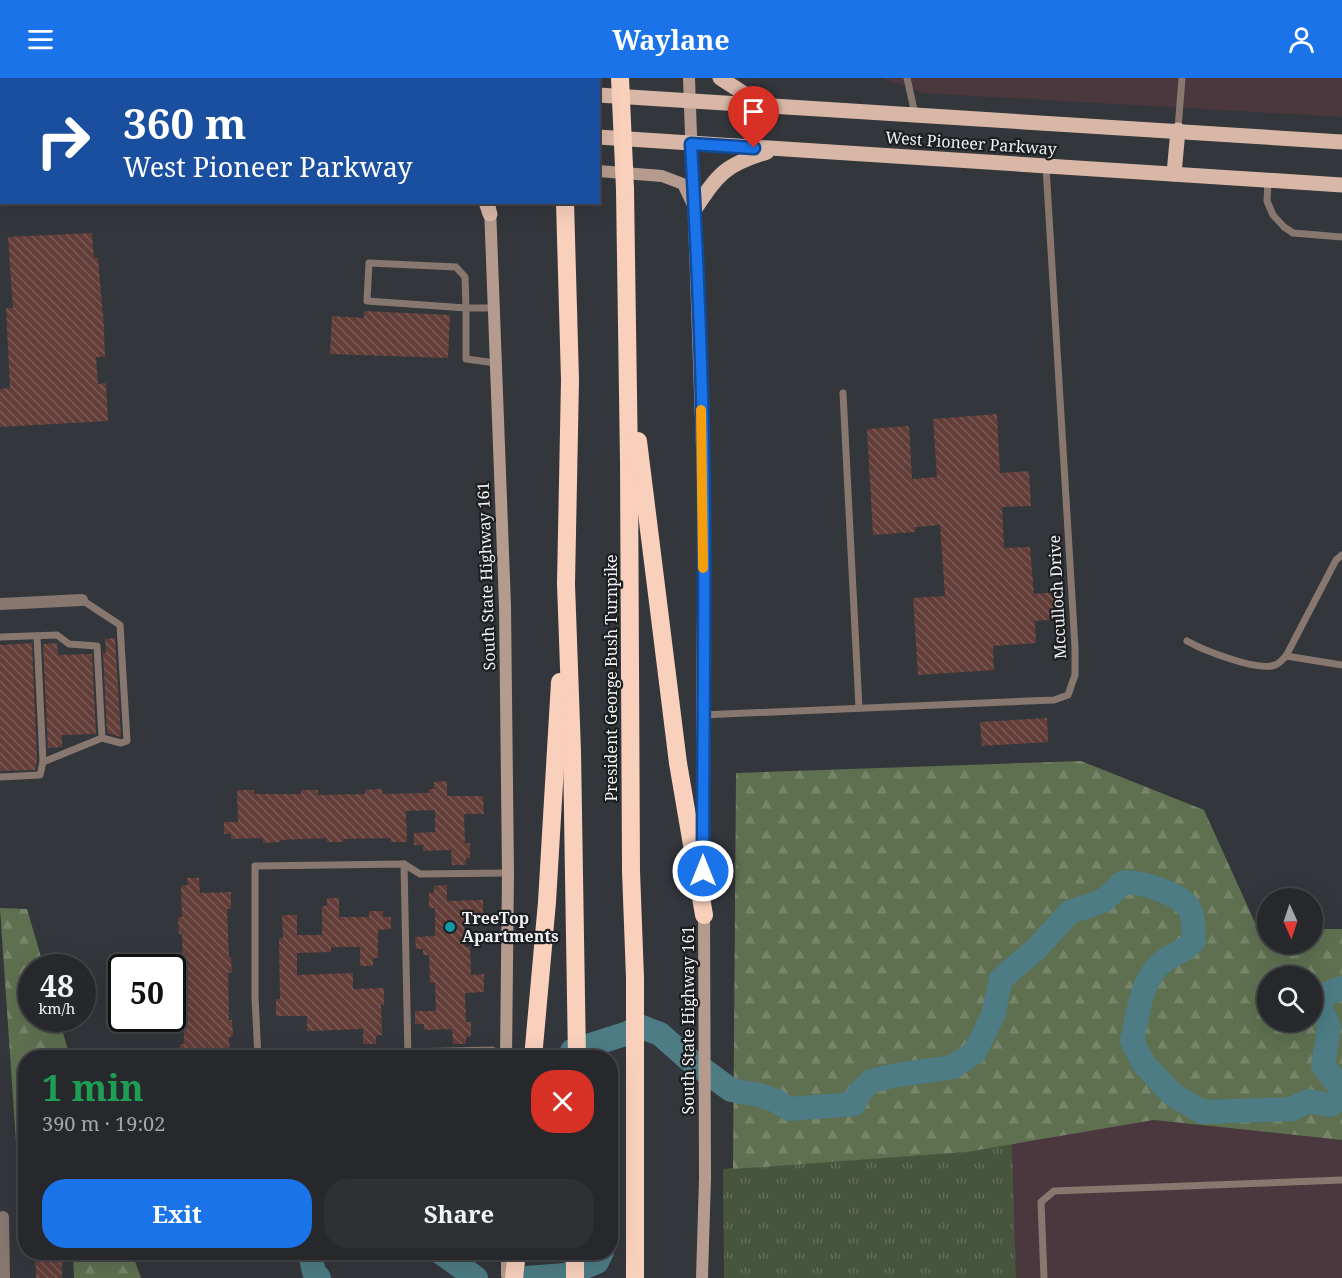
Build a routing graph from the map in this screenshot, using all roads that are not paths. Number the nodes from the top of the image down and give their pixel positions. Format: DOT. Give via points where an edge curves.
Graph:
graph roads {
  1 [pos="620,78"];
  2 [pos="689,78"];
  3 [pos="720,78"];
  4 [pos="907,78"];
  5 [pos="1182,78"];
  6 [pos="600,95"];
  7 [pos="690,101"];
  8 [pos="774,106"];
  9 [pos="915,114"];
  10 [pos="1178,130"];
  11 [pos="600,137"];
  12 [pos="1342,142"];
  13 [pos="691,144"];
  14 [pos="778,149"];
  15 [pos="1046,166"];
  16 [pos="600,171"];
  17 [pos="1174,174"];
  18 [pos="1268,180"];
  19 [pos="1342,185"];
  20 [pos="565,204"];
  21 [pos="490,205"];
  22 [pos="695,209"];
  23 [pos="1342,237"];
  24 [pos="466,308"];
  25 [pos="494,308"];
  26 [pos="496,363"];
  27 [pos="628,377"];
  28 [pos="843,393"];
  29 [pos="1342,555"];
  30 [pos="566,584"];
  31 [pos="82,600"];
  32 [pos="0,604"];
  33 [pos="37,636"];
  34 [pos="0,637"];
  35 [pos="1187,641"];
  36 [pos="1286,656"];
  37 [pos="1342,665"];
  38 [pos="859,708"];
  39 [pos="702,715"];
  40 [pos="102,738"];
  41 [pos="43,762"];
  42 [pos="0,777"];
  43 [pos="404,864"];
  44 [pos="508,873"];
  45 [pos="704,915"];
  46 [pos="534,1048"];
  47 [pos="258,1050"];
  48 [pos="408,1050"];
  49 [pos="506,1050"];
  50 [pos="576,1050"];
  51 [pos="1342,1180"];
  52 [pos="3,1217"];
  53 [pos="507,1260"];
  54 [pos="516,1260"];
  55 [pos="575,1260"];
  56 [pos="4,1278"];
  57 [pos="507,1278"];
  58 [pos="514,1278"];
  59 [pos="575,1278"];
  60 [pos="635,1278"];
  61 [pos="702,1278"];
  62 [pos="1044,1278"];
  1 -- 27 [label="highway, President George Bush Turnpike, bridge"];
  2 -- 7 [label="main road, South State Highway 161"];
  3 -- 8 [label="main road" via="751,98"];
  4 -- 9 [label="lane"];
  5 -- 10 [label="lane"];
  6 -- 7 [label="main road, West Pioneer Parkway"];
  7 -- 8 [label="main road, West Pioneer Parkway"];
  7 -- 13 [label="main road, South State Highway 161"];
  8 -- 9 [label="main road, West Pioneer Parkway"];
  9 -- 10 [label="main road, West Pioneer Parkway"];
  10 -- 12 [label="main road, West Pioneer Parkway"];
  10 -- 17 [label="main road"];
  11 -- 13 [label="main road, West Pioneer Parkway"];
  13 -- 14 [label="main road, West Pioneer Parkway"];
  13 -- 22 [label="main road, South State Highway 161"];
  14 -- 15 [label="main road, West Pioneer Parkway"];
  14 -- 22 [label="main road" via="726,169"];
  15 -- 17 [label="main road, West Pioneer Parkway"];
  15 -- 38 [label="lane, Mcculloch Drive" via="1075,675 1068,695 1054,700"];
  16 -- 22 [label="main road" via="662,176 683,184"];
  17 -- 18 [label="main road, West Pioneer Parkway"];
  18 -- 19 [label="main road, West Pioneer Parkway"];
  18 -- 23 [label="lane" via="1267,201 1284,227 1293,233"];
  20 -- 30 [label="highway" via="570,380"];
  21 -- 25 [label="main road, South State Highway 161"];
  22 -- 39 [label="main road, South State Highway 161" via="704,506"];
  24 -- 24 [label="lane" via="367,301 369,263 456,267 465,277"];
  24 -- 25 [label="lane"];
  24 -- 26 [label="lane" via="466,359"];
  25 -- 26 [label="main road, South State Highway 161"];
  26 -- 44 [label="main road, South State Highway 161" via="505,606"];
  27 -- 45 [label="highway" via="645,482 678,763"];
  27 -- 60 [label="highway, President George Bush Turnpike"];
  28 -- 38 [label="lane"];
  29 -- 36 [label="lane"];
  30 -- 46 [label="highway"];
  30 -- 50 [label="highway"];
  31 -- 32 [label="street"];
  31 -- 40 [label="lane" via="120,625 127,741"];
  33 -- 34 [label="lane"];
  33 -- 40 [label="lane" via="57,635 69,644 97,646"];
  33 -- 41 [label="lane"];
  35 -- 36 [label="lane" via="1259,667 1275,665"];
  36 -- 37 [label="lane"];
  38 -- 39 [label="lane, Mcculloch Drive"];
  39 -- 45 [label="main road, South State Highway 161"];
  40 -- 41 [label="lane"];
  41 -- 42 [label="lane" via="40,776"];
  43 -- 44 [label="lane" via="420,874"];
  43 -- 47 [label="lane" via="255,866"];
  43 -- 48 [label="lane"];
  44 -- 49 [label="main road, South State Highway 161"];
  45 -- 61 [label="main road, South State Highway 161"];
  51 -- 62 [label="lane" via="1054,1191 1041,1202"];
  52 -- 56 [label="street"];
  53 -- 57 [label="main road"];
  54 -- 58 [label="highway"];
  55 -- 59 [label="highway"];
}
